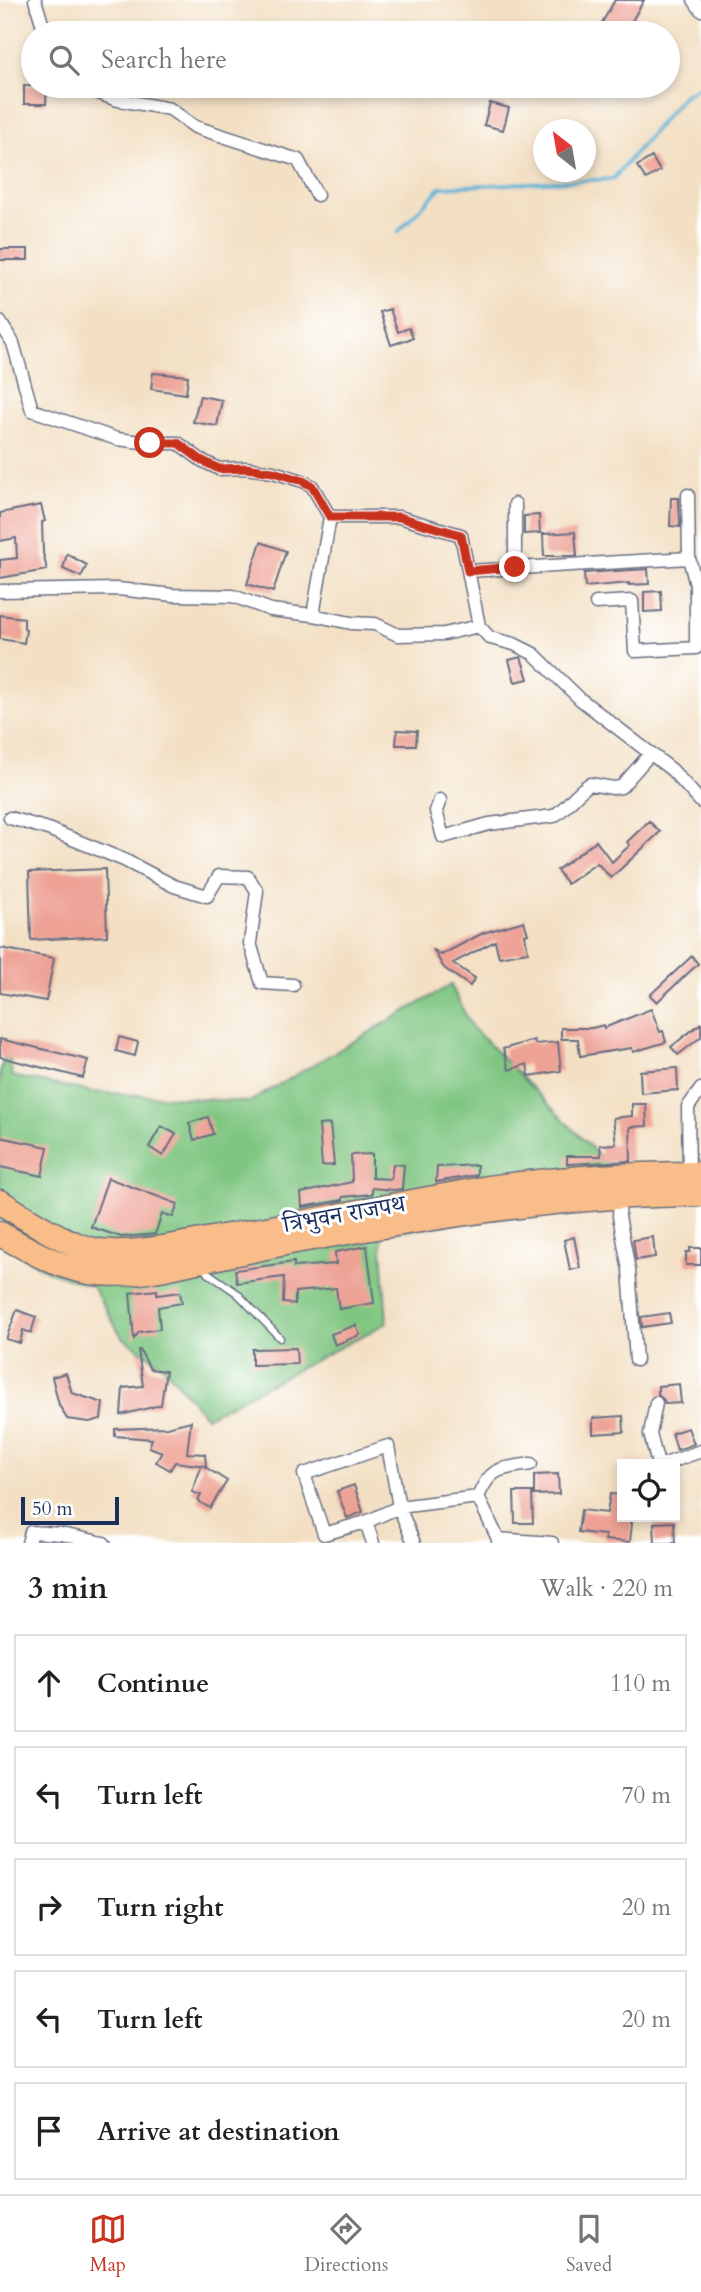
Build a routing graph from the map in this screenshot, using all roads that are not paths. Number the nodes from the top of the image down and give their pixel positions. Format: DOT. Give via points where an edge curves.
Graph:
graph roads {
  1 [pos="35,0"];
  2 [pos="694,0"];
  3 [pos="701,10"];
  4 [pos="42,21"];
  5 [pos="111,98"];
  6 [pos="317,195"];
  7 [pos="0,322"];
  8 [pos="688,495"];
  9 [pos="515,504"];
  10 [pos="330,517"];
  11 [pos="689,558"];
  12 [pos="515,567"];
  13 [pos="468,571"];
  14 [pos="698,585"];
  15 [pos="0,591"];
  16 [pos="596,603"];
  17 [pos="313,615"];
  18 [pos="479,626"];
  19 [pos="651,753"];
  20 [pos="440,800"];
  21 [pos="701,802"];
  22 [pos="10,818"];
  23 [pos="293,985"];
  24 [pos="701,1089"];
  25 [pos="697,1181"];
  26 [pos="621,1197"];
  27 [pos="0,1202"];
  28 [pos="0,1234"];
  29 [pos="197,1251"];
  30 [pos="279,1338"];
  31 [pos="636,1360"];
  32 [pos="656,1403"];
  33 [pos="701,1451"];
  34 [pos="657,1459"];
  35 [pos="679,1459"];
  36 [pos="531,1464"];
  37 [pos="478,1497"];
  38 [pos="399,1507"];
  39 [pos="366,1522"];
  40 [pos="498,1541"];
  41 [pos="27,1543"];
  42 [pos="104,1543"];
  43 [pos="373,1543"];
  44 [pos="414,1543"];
  45 [pos="552,1543"];
  1 -- 4 [label="street"];
  2 -- 3 [label="street"];
  5 -- 6 [label="street" via="170,109 195,127 298,160"];
  7 -- 10 [label="street" via="13,343 32,410 117,439 178,443 219,469 246,468 303,481 312,486"];
  8 -- 11 [label="street"];
  9 -- 12 [label="street"];
  10 -- 13 [label="street" via="399,517 461,535"];
  10 -- 17 [label="street"];
  11 -- 12 [label="street"];
  11 -- 14 [label="street"];
  12 -- 13 [label="street"];
  13 -- 18 [label="street"];
  14 -- 16 [label="street" via="696,648 635,651 632,601"];
  15 -- 17 [label="street" via="118,589 233,596 271,610"];
  17 -- 18 [label="street" via="375,624 398,635 444,634"];
  18 -- 19 [label="street" via="490,638 534,654 580,699"];
  19 -- 20 [label="street" via="621,787 590,784 554,816 489,824 443,837 436,811"];
  19 -- 21 [label="street"];
  22 -- 23 [label="street" via="207,896 219,876 248,877 257,891 250,943 262,983"];
  24 -- 25 [label="street" via="688,1107"];
  25 -- 26 [label="highway, त्रिभुवन राजपथ"];
  25 -- 29 [label="highway, त्रिभुवन राजपथ" via="602,1176 488,1188"];
  26 -- 29 [label="highway, त्रिभुवन राजपथ" via="498,1209"];
  26 -- 31 [label="street" via="619,1216 629,1270"];
  27 -- 29 [label="highway, त्रिभुवन राजपथ" via="37,1225 96,1251"];
  28 -- 29 [label="highway, त्रिभुवन राजपथ" via="34,1253 95,1273 125,1273"];
  29 -- 30 [label="lane" via="208,1273 237,1293"];
  32 -- 34 [label="street" via="650,1434"];
  33 -- 35 [label="street"];
  36 -- 37 [label="street" via="495,1470"];
  37 -- 38 [label="street"];
  37 -- 40 [label="street"];
  38 -- 39 [label="street"];
  38 -- 39 [label="street" via="388,1447 304,1474 324,1534"];
  38 -- 44 [label="street"];
  39 -- 43 [label="street"];
  40 -- 45 [label="street"];
  41 -- 42 [label="street" via="31,1532"];
}
